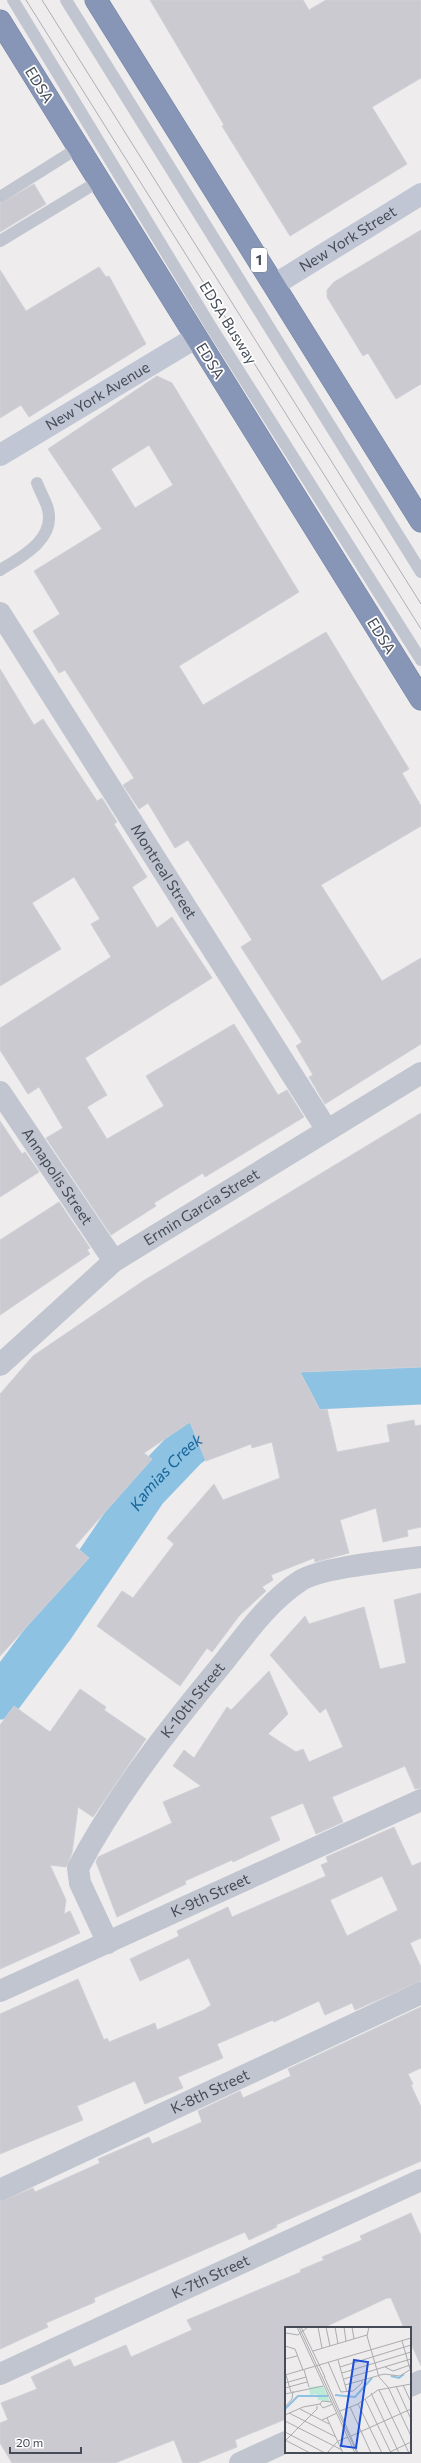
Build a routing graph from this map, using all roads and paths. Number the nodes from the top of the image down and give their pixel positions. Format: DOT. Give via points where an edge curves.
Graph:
graph roads {
  1 [pos="12,0"];
  2 [pos="66,0"];
  3 [pos="96,0"];
  4 [pos="0,21"];
  5 [pos="78,148"];
  6 [pos="99,181"];
  7 [pos="421,194"];
  8 [pos="0,197"];
  9 [pos="0,241"];
  10 [pos="274,285"];
  11 [pos="195,338"];
  12 [pos="0,455"];
  13 [pos="36,483"];
  14 [pos="421,521"];
  15 [pos="0,570"];
  16 [pos="421,572"];
  17 [pos="0,613"];
  18 [pos="421,660"];
  19 [pos="421,700"];
  20 [pos="421,1073"];
  21 [pos="0,1092"];
  22 [pos="327,1130"];
  23 [pos="114,1261"];
  24 [pos="0,1365"];
  25 [pos="421,1557"];
  26 [pos="421,1800"];
  27 [pos="108,1943"];
  28 [pos="0,1991"];
  29 [pos="421,1993"];
  30 [pos="421,2180"];
  31 [pos="0,2190"];
  32 [pos="0,2374"];
  33 [pos="421,2381"];
  34 [pos="411,2386"];
  35 [pos="285,2442"];
  36 [pos="240,2463"];
  1 -- 18 [label="lane, EDSA Busway" via="210,325"];
  2 -- 16 [label="lane"];
  3 -- 10 [label="highway, 1"];
  4 -- 5 [label="highway, EDSA"];
  5 -- 6 [label="highway, EDSA"];
  5 -- 8 [label="lane"];
  6 -- 9 [label="lane"];
  6 -- 11 [label="highway, EDSA"];
  7 -- 10 [label="street, New York Street"];
  10 -- 14 [label="highway, 1"];
  11 -- 12 [label="street, New York Avenue"];
  11 -- 19 [label="highway, EDSA"];
  13 -- 15 [label="lane" via="48,507 48,524 40,542 29,553"];
  17 -- 22 [label="street, Montreal Street"];
  20 -- 22 [label="street, Ermin Garcia Street"];
  21 -- 23 [label="street, Annapolis Street"];
  22 -- 23 [label="street, Ermin Garcia Street"];
  23 -- 24 [label="street, Ermin Garcia Street"];
  25 -- 27 [label="street, K-10th Street" via="320,1573 300,1581 261,1615 137,1773 78,1868 80,1883"];
  26 -- 27 [label="street, K-9th Street"];
  27 -- 28 [label="street, K-9th Street"];
  29 -- 31 [label="street, K-8th Street"];
  30 -- 32 [label="street, K-7th Street"];
  33 -- 34 [label="street"];
  35 -- 36 [label="street"];
}
